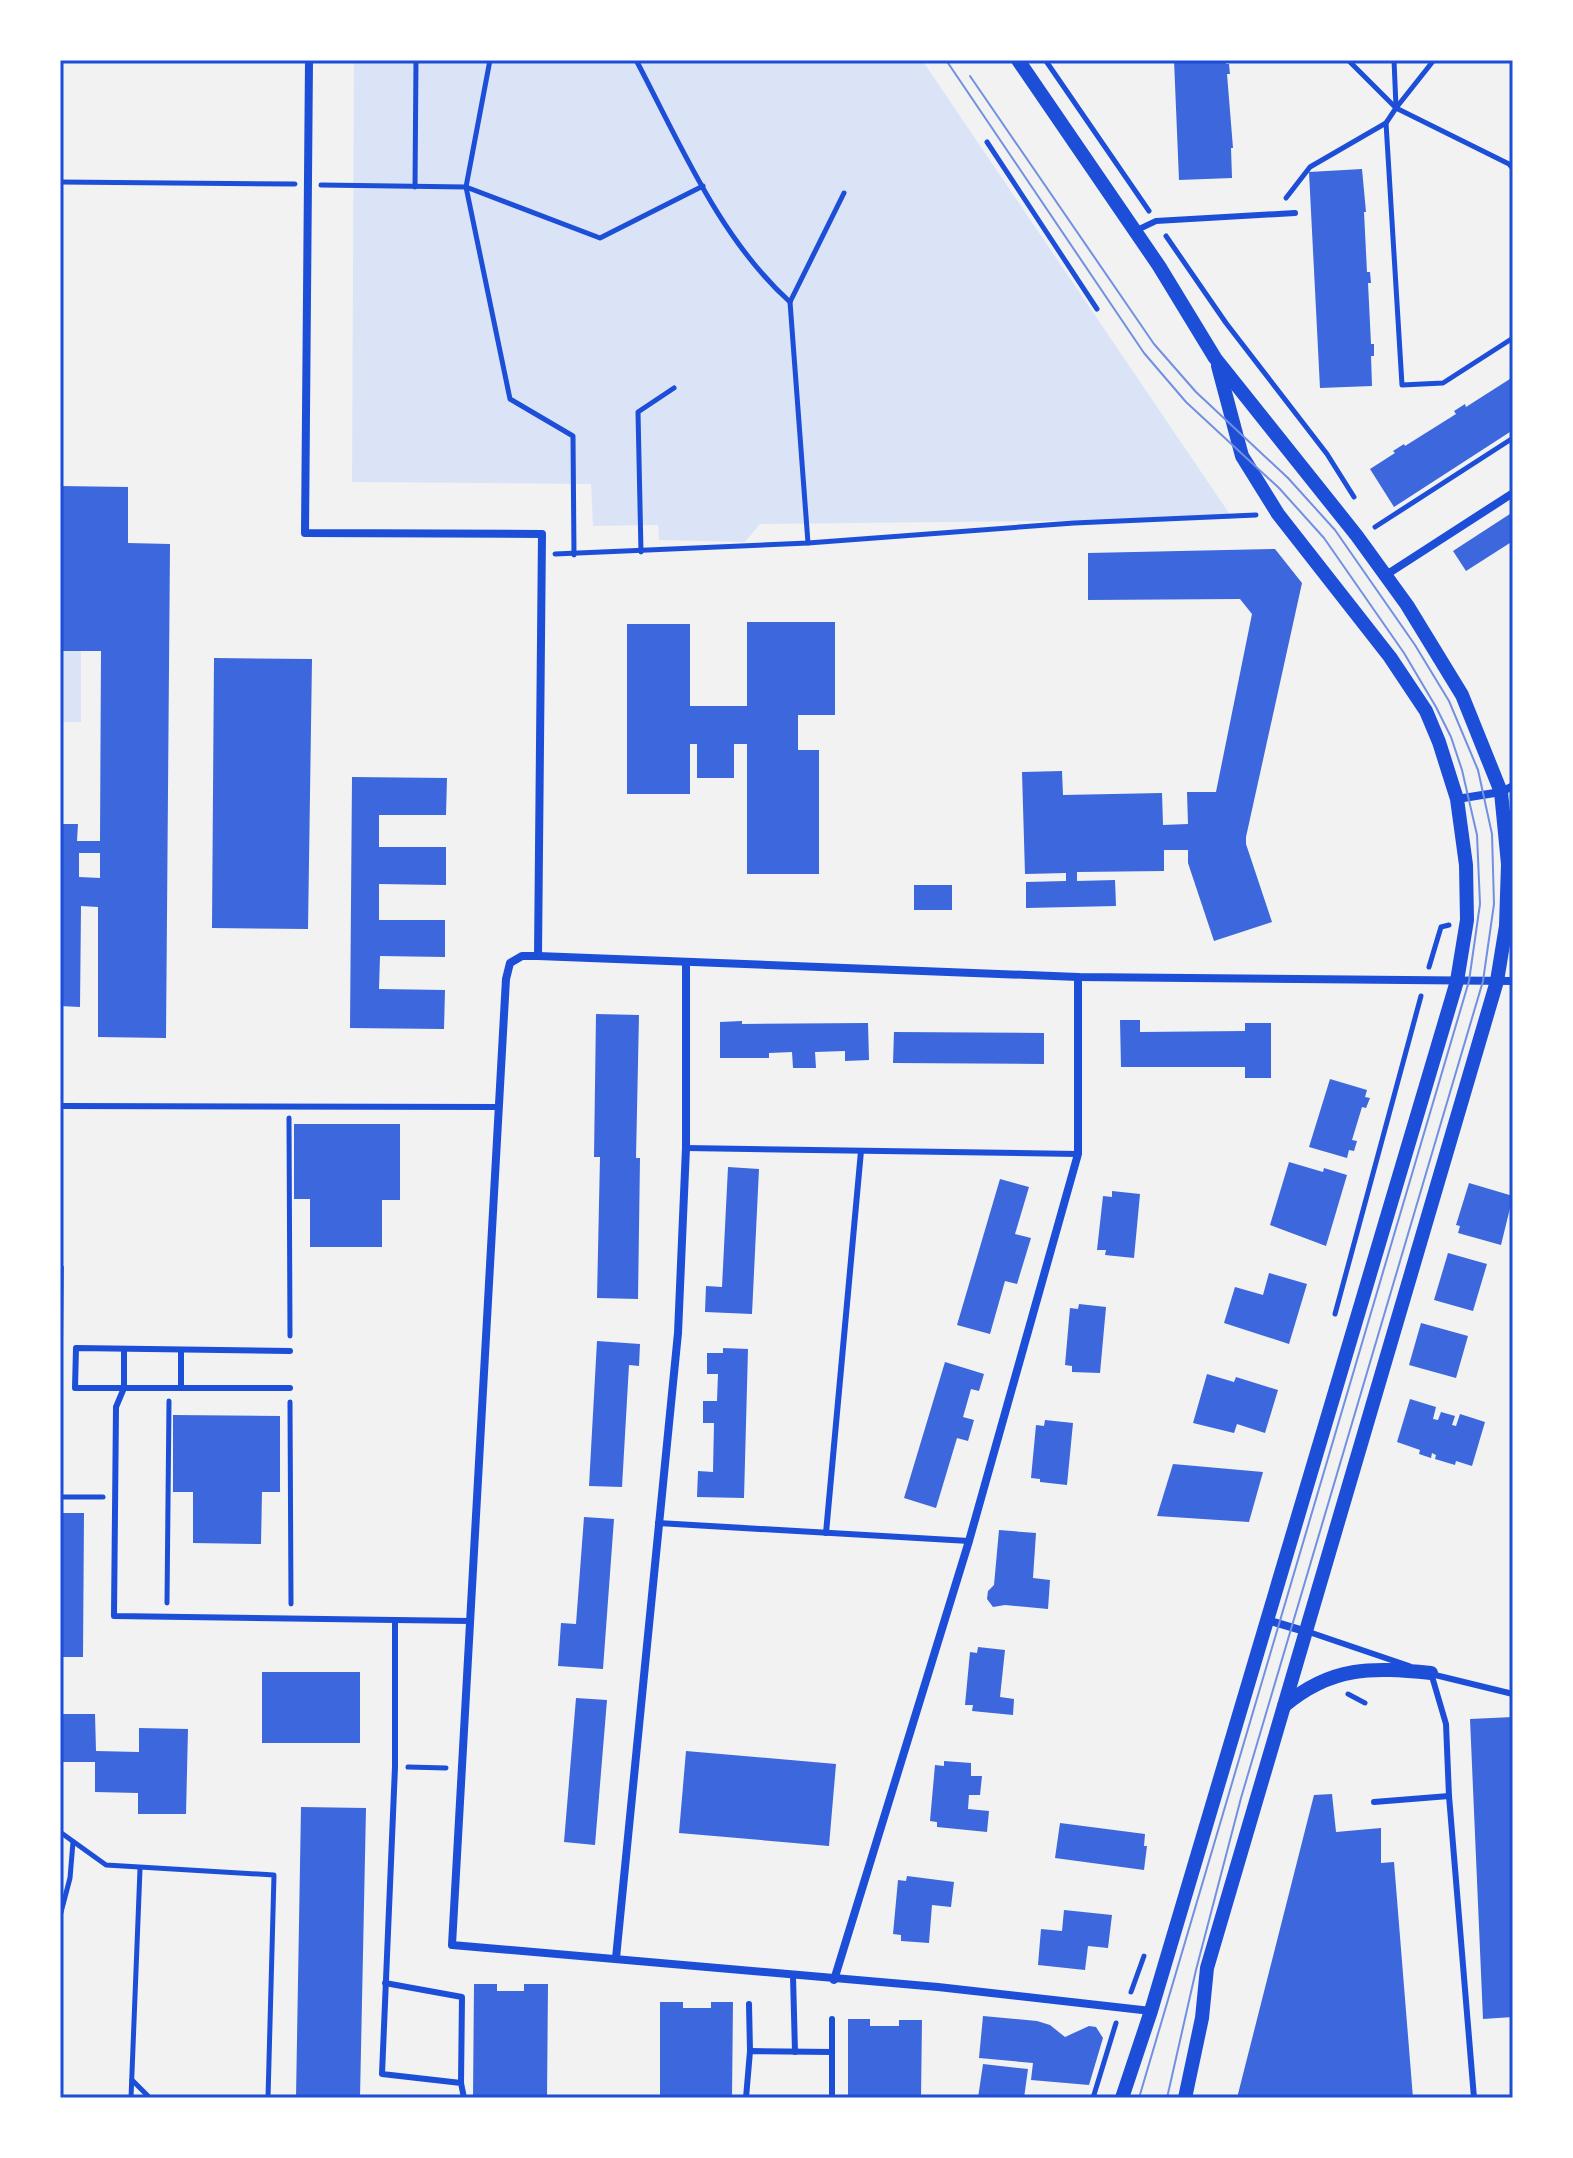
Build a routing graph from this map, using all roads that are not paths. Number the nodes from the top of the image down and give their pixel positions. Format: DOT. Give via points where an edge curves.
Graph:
graph roads {
  1 [pos="309,60"];
  2 [pos="1018,60"];
  3 [pos="1295,213"];
  4 [pos="1135,231"];
  5 [pos="1215,358"];
  6 [pos="1513,493"];
  7 [pos="1386,575"];
  8 [pos="1507,789"];
  9 [pos="1457,799"];
  10 [pos="538,956"];
  11 [pos="686,963"];
  12 [pos="1078,977"];
  13 [pos="1457,981"];
  14 [pos="1497,981"];
  15 [pos="1513,981"];
  16 [pos="60,1106"];
  17 [pos="499,1107"];
  18 [pos="686,1148"];
  19 [pos="861,1151"];
  20 [pos="1078,1154"];
  21 [pos="124,1349"];
  22 [pos="181,1350"];
  23 [pos="290,1351"];
  24 [pos="124,1388"];
  25 [pos="181,1388"];
  26 [pos="290,1388"];
  27 [pos="658,1523"];
  28 [pos="826,1533"];
  29 [pos="969,1541"];
  30 [pos="395,1620"];
  31 [pos="1267,1620"];
  32 [pos="471,1621"];
  33 [pos="1304,1631"];
  34 [pos="1431,1673"];
  35 [pos="1513,1694"];
  36 [pos="1284,1706"];
  37 [pos="1449,1796"];
  38 [pos="1374,1802"];
  39 [pos="616,1958"];
  40 [pos="793,1976"];
  41 [pos="834,1980"];
  42 [pos="385,1983"];
  43 [pos="749,2004"];
  44 [pos="1151,2011"];
  45 [pos="832,2019"];
  46 [pos="750,2051"];
  47 [pos="795,2052"];
  48 [pos="832,2052"];
  49 [pos="461,2083"];
  50 [pos="464,2098"];
  51 [pos="746,2098"];
  52 [pos="832,2098"];
  53 [pos="1122,2098"];
  54 [pos="1185,2098"];
  55 [pos="1474,2098"];
  1 -- 10 [label="street" via="305,533 542,534"];
  2 -- 4 [label="street"];
  3 -- 4 [label="lane" via="1156,221"];
  4 -- 5 [label="street"];
  5 -- 7 [label="street"];
  5 -- 9 [label="street" via="1242,456 1278,514 1426,711"];
  6 -- 7 [label="street"];
  7 -- 8 [label="street" via="1462,695"];
  8 -- 9 [label="street"];
  8 -- 14 [label="street" via="1506,926"];
  9 -- 13 [label="street" via="1467,907"];
  10 -- 11 [label="street"];
  10 -- 17 [label="street" via="510,963"];
  11 -- 12 [label="street"];
  11 -- 18 [label="street"];
  12 -- 13 [label="street"];
  12 -- 20 [label="street"];
  13 -- 14 [label="street"];
  13 -- 31 [label="street"];
  14 -- 15 [label="street"];
  14 -- 33 [label="street"];
  16 -- 17 [label="lane"];
  17 -- 32 [label="street"];
  18 -- 19 [label="lane"];
  18 -- 27 [label="street" via="678,1333"];
  19 -- 20 [label="lane"];
  19 -- 28 [label="lane"];
  20 -- 29 [label="street"];
  21 -- 22 [label="lane"];
  21 -- 24 [label="lane"];
  21 -- 24 [label="lane" via="76,1348 75,1388"];
  22 -- 23 [label="lane"];
  22 -- 25 [label="lane"];
  24 -- 25 [label="lane"];
  24 -- 30 [label="lane" via="116,1407 114,1616"];
  25 -- 26 [label="lane"];
  27 -- 28 [label="lane"];
  27 -- 39 [label="street"];
  28 -- 29 [label="lane"];
  29 -- 41 [label="street"];
  30 -- 32 [label="lane"];
  30 -- 42 [label="lane" via="395,1767"];
  31 -- 33 [label="street"];
  31 -- 44 [label="street"];
  32 -- 39 [label="street" via="452,1945"];
  33 -- 34 [label="lane"];
  33 -- 36 [label="street"];
  34 -- 35 [label="lane"];
  34 -- 36 [label="street" via="1389,1669 1339,1674 1306,1687"];
  34 -- 37 [label="lane" via="1446,1724"];
  36 -- 54 [label="street" via="1207,1968"];
  37 -- 38 [label="lane"];
  37 -- 55 [label="lane"];
  39 -- 40 [label="street"];
  40 -- 41 [label="street"];
  40 -- 47 [label="lane"];
  41 -- 44 [label="street"];
  42 -- 49 [label="lane" via="462,1997"];
  42 -- 49 [label="lane" via="382,2074"];
  43 -- 46 [label="lane"];
  44 -- 53 [label="street"];
  45 -- 48 [label="lane"];
  46 -- 47 [label="lane"];
  46 -- 51 [label="lane"];
  47 -- 48 [label="lane"];
  48 -- 52 [label="lane"];
  49 -- 50 [label="lane"];
}
